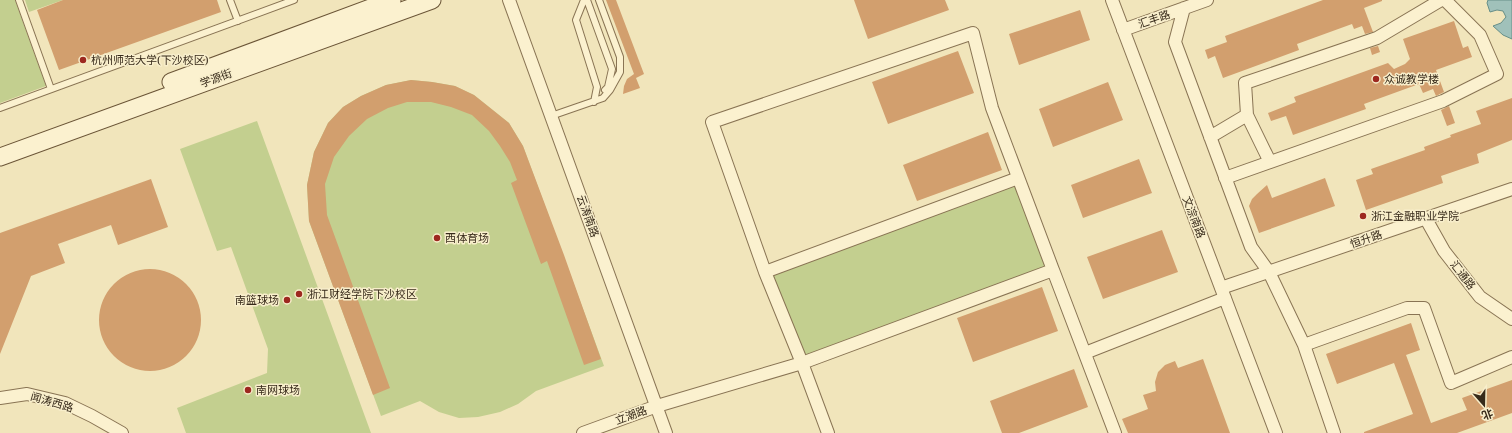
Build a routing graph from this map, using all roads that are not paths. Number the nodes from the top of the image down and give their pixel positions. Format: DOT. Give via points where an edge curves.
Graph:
graph roads {
  1 [pos="19,0"];
  2 [pos="230,0"];
  3 [pos="294,0"];
  4 [pos="392,0"];
  5 [pos="432,0"];
  6 [pos="509,0"];
  7 [pos="584,0"];
  8 [pos="588,0"];
  9 [pos="599,0"];
  10 [pos="1112,0"];
  11 [pos="1207,0"];
  12 [pos="1441,0"];
  13 [pos="1445,0"];
  14 [pos="1184,8"];
  15 [pos="238,21"];
  16 [pos="1123,30"];
  17 [pos="51,89"];
  18 [pos="594,102"];
  19 [pos="0,108"];
  20 [pos="1247,115"];
  21 [pos="551,116"];
  22 [pos="1210,137"];
  23 [pos="0,145"];
  24 [pos="0,157"];
  25 [pos="1270,162"];
  26 [pos="1018,178"];
  27 [pos="1225,178"];
  28 [pos="1512,189"];
  29 [pos="1426,219"];
  30 [pos="1054,270"];
  31 [pos="765,272"];
  32 [pos="1269,272"];
  33 [pos="1223,293"];
  34 [pos="1512,319"];
  35 [pos="1304,345"];
  36 [pos="1085,353"];
  37 [pos="1512,357"];
  38 [pos="802,363"];
  39 [pos="0,398"];
  40 [pos="657,406"];
  41 [pos="122,433"];
  42 [pos="583,433"];
  43 [pos="666,433"];
  44 [pos="828,433"];
  45 [pos="1115,433"];
  46 [pos="1276,433"];
  47 [pos="1334,433"];
  1 -- 17 [label="lane"];
  2 -- 15 [label="lane"];
  3 -- 15 [label="lane"];
  4 -- 23 [label="main road"];
  5 -- 24 [label="main road, 学源街"];
  6 -- 21 [label="street, 云涛南路"];
  7 -- 18 [label="lane" via="576,20 597,87"];
  8 -- 18 [label="lane" via="612,69 608,87"];
  9 -- 18 [label="lane" via="620,57 620,72 610,90 603,98"];
  10 -- 16 [label="street, 文淙南路"];
  11 -- 14 [label="street, 汇丰路"];
  12 -- 20 [label="street" via="1377,38 1245,83"];
  13 -- 25 [label="street" via="1480,35 1497,74 1443,101"];
  14 -- 16 [label="street, 汇丰路"];
  14 -- 22 [label="street" via="1175,42"];
  15 -- 17 [label="lane"];
  16 -- 33 [label="street, 文淙南路"];
  17 -- 19 [label="lane"];
  18 -- 21 [label="lane"];
  20 -- 22 [label="street"];
  20 -- 25 [label="street"];
  21 -- 40 [label="street, 云涛南路"];
  22 -- 27 [label="street"];
  25 -- 27 [label="street"];
  26 -- 30 [label="street"];
  26 -- 31 [label="street"];
  26 -- 31 [label="street" via="992,108 972,33 712,122"];
  27 -- 32 [label="street" via="1251,247"];
  28 -- 29 [label="street, 恒升路"];
  29 -- 32 [label="street, 恒升路"];
  29 -- 34 [label="street, 汇通路" via="1444,251 1480,297"];
  30 -- 36 [label="street"];
  30 -- 38 [label="street, 立潮路"];
  31 -- 38 [label="street"];
  32 -- 33 [label="street, 恒升路"];
  32 -- 35 [label="street"];
  33 -- 36 [label="street, 恒升路"];
  33 -- 46 [label="street, 文淙南路"];
  35 -- 37 [label="street" via="1407,308 1424,308 1451,382"];
  35 -- 47 [label="street"];
  36 -- 45 [label="street"];
  38 -- 40 [label="street, 立潮路"];
  38 -- 44 [label="street"];
  39 -- 41 [label="street, 闻涛西路" via="27,394 65,403"];
  40 -- 42 [label="street, 立潮路"];
  40 -- 43 [label="street, 云涛南路"];
}
